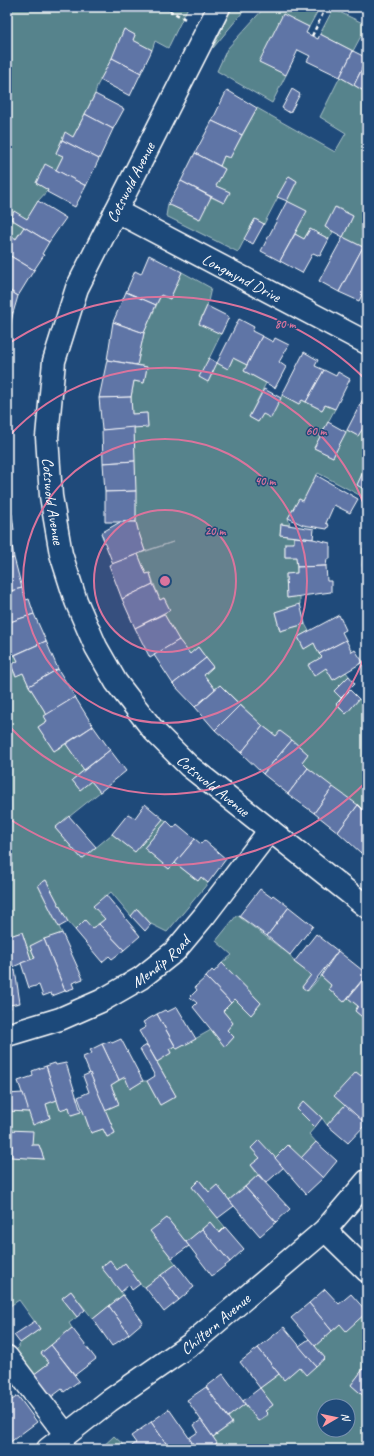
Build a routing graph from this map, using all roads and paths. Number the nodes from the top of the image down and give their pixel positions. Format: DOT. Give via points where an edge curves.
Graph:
graph roads {
  1 [pos="163,7"];
  2 [pos="219,7"];
  3 [pos="326,7"];
  4 [pos="191,22"];
  5 [pos="312,36"];
  6 [pos="116,211"];
  7 [pos="367,343"];
  8 [pos="270,830"];
  9 [pos="367,907"];
  10 [pos="7,1035"];
  11 [pos="367,1181"];
  12 [pos="325,1230"];
  13 [pos="367,1271"];
  14 [pos="7,1357"];
  15 [pos="66,1435"];
  16 [pos="48,1449"];
  1 -- 4 [label="path"];
  2 -- 6 [label="street, Cotswold Avenue"];
  3 -- 5 [label="path"];
  6 -- 7 [label="street, Longmynd Drive"];
  6 -- 8 [label="street, Cotswold Avenue" via="77,288 54,362 47,437 51,496 61,554 76,601 93,640 116,682 154,731 189,766"];
  8 -- 9 [label="street, Cotswold Avenue"];
  8 -- 10 [label="street, Mendip Road" via="175,951 141,978 101,1001 60,1019"];
  11 -- 12 [label="street, Chiltern Avenue"];
  12 -- 13 [label="street"];
  12 -- 15 [label="street, Chiltern Avenue" via="191,1344 109,1401"];
  14 -- 15 [label="street"];
  15 -- 16 [label="street, Chiltern Avenue"];
}
